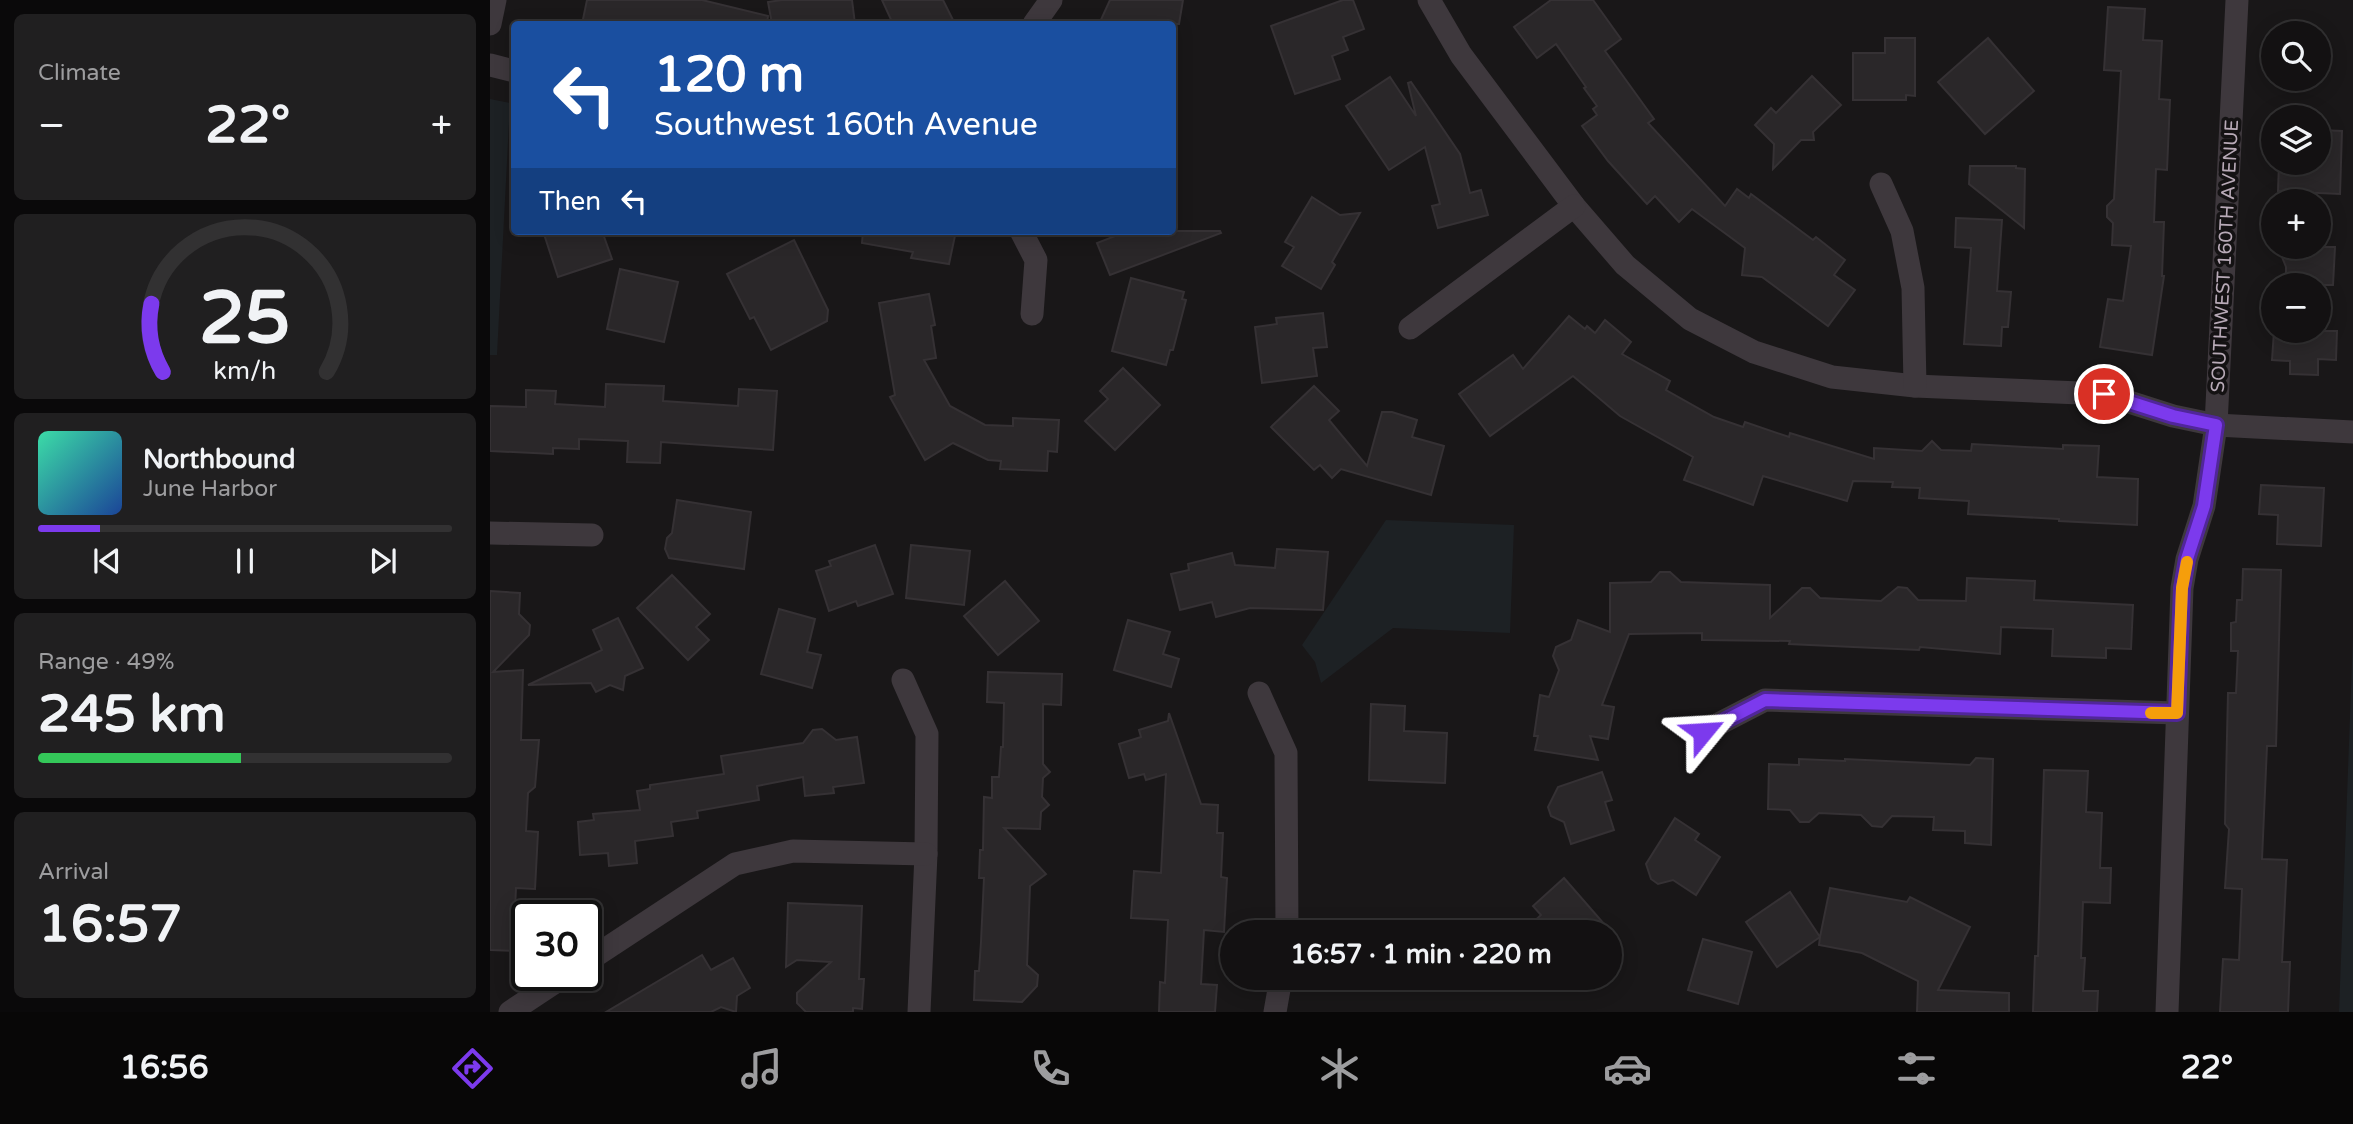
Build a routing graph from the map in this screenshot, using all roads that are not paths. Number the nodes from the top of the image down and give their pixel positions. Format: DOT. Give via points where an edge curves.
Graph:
graph roads {
  1 [pos="495,0"];
  2 [pos="1051,0"];
  3 [pos="1429,0"];
  4 [pos="2237,0"];
  5 [pos="1036,21"];
  6 [pos="490,23"];
  7 [pos="490,65"];
  8 [pos="511,70"];
  9 [pos="1881,184"];
  10 [pos="1574,206"];
  11 [pos="1023,235"];
  12 [pos="1032,314"];
  13 [pos="1410,328"];
  14 [pos="1915,386"];
  15 [pos="2216,425"];
  16 [pos="2353,432"];
  17 [pos="490,533"];
  18 [pos="592,535"];
  19 [pos="903,680"];
  20 [pos="1259,692"];
  21 [pos="2177,713"];
  22 [pos="1703,732"];
  23 [pos="926,854"];
  24 [pos="1287,920"];
  25 [pos="602,951"];
  26 [pos="1279,990"];
  27 [pos="542,991"];
  28 [pos="510,1012"];
  29 [pos="919,1012"];
  30 [pos="1275,1012"];
  31 [pos="2166,1012"];
  1 -- 6 [label="street"];
  2 -- 5 [label="street"];
  3 -- 10 [label="street" via="1461,55"];
  4 -- 15 [label="street, SOUTHWEST 160TH AVENUE"];
  7 -- 8 [label="street"];
  9 -- 14 [label="street" via="1902,231 1913,288"];
  10 -- 13 [label="street"];
  10 -- 14 [label="street" via="1625,265 1690,319 1754,352 1832,377"];
  11 -- 12 [label="street" via="1036,260"];
  14 -- 15 [label="street" via="2104,394"];
  15 -- 16 [label="street"];
  15 -- 21 [label="street, SOUTHWEST 160TH AVENUE" via="2204,506 2182,588"];
  17 -- 18 [label="street"];
  19 -- 23 [label="street" via="927,734"];
  20 -- 24 [label="street" via="1286,753"];
  21 -- 22 [label="street" via="1765,700"];
  21 -- 31 [label="street, SOUTHWEST 160TH AVENUE"];
  23 -- 25 [label="street" via="793,851 734,864"];
  23 -- 29 [label="street"];
  26 -- 30 [label="street"];
  27 -- 28 [label="street"];
}
